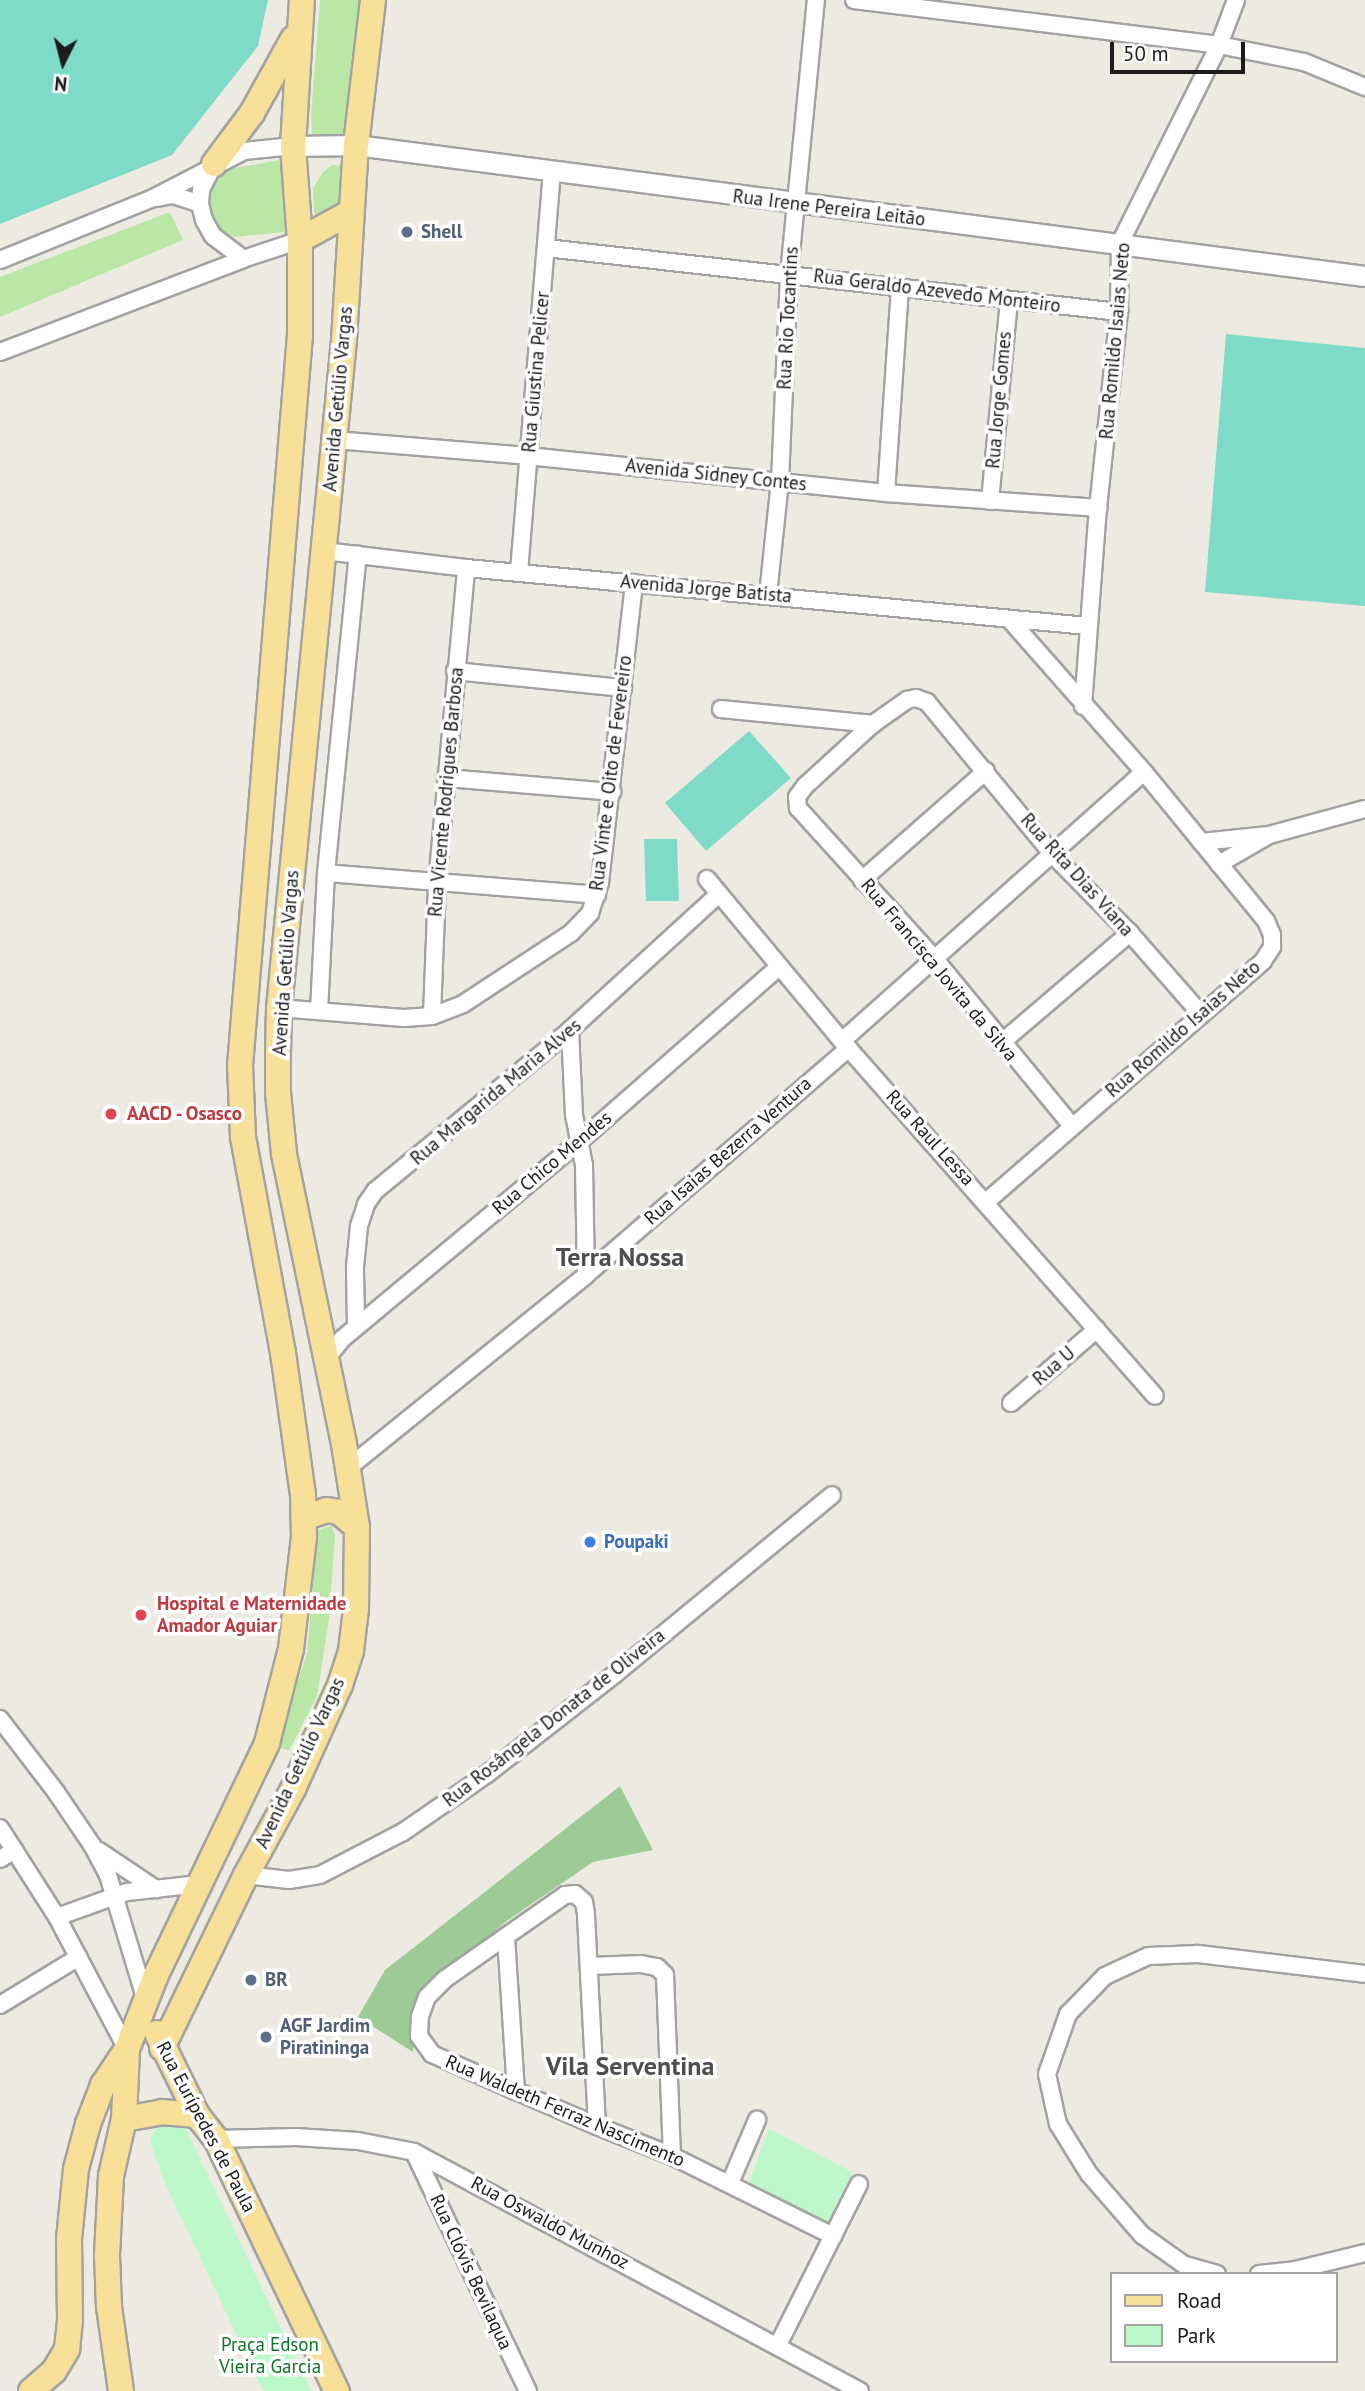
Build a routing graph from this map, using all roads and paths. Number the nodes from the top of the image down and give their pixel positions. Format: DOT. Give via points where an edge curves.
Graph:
graph roads {
  1 [pos="302,0"];
  2 [pos="373,0"];
  3 [pos="816,0"];
  4 [pos="854,0"];
  5 [pos="1236,0"];
  6 [pos="298,29"];
  7 [pos="1219,45"];
  8 [pos="1365,87"];
  9 [pos="356,145"];
  10 [pos="293,146"];
  11 [pos="214,164"];
  12 [pos="552,171"];
  13 [pos="151,199"];
  14 [pos="200,204"];
  15 [pos="795,204"];
  16 [pos="351,212"];
  17 [pos="300,240"];
  18 [pos="1120,243"];
  19 [pos="547,247"];
  20 [pos="243,259"];
  21 [pos="0,260"];
  22 [pos="789,274"];
  23 [pos="1365,276"];
  24 [pos="900,288"];
  25 [pos="1009,300"];
  26 [pos="1119,312"];
  27 [pos="0,352"];
  28 [pos="334,440"];
  29 [pos="528,456"];
  30 [pos="780,481"];
  31 [pos="886,493"];
  32 [pos="990,501"];
  33 [pos="1098,508"];
  34 [pos="324,551"];
  35 [pos="358,555"];
  36 [pos="466,568"];
  37 [pos="519,572"];
  38 [pos="634,583"];
  39 [pos="768,594"];
  40 [pos="1010,620"];
  41 [pos="1088,626"];
  42 [pos="455,671"];
  43 [pos="623,688"];
  44 [pos="1083,706"];
  45 [pos="721,709"];
  46 [pos="873,724"];
  47 [pos="986,771"];
  48 [pos="1144,772"];
  49 [pos="446,778"];
  50 [pos="612,792"];
  51 [pos="1365,809"];
  52 [pos="1269,835"];
  53 [pos="1201,842"];
  54 [pos="1053,855"];
  55 [pos="1219,864"];
  56 [pos="326,873"];
  57 [pos="707,879"];
  58 [pos="862,880"];
  59 [pos="437,883"];
  60 [pos="597,895"];
  61 [pos="718,895"];
  62 [pos="1130,933"];
  63 [pos="935,959"];
  64 [pos="779,967"];
  65 [pos="279,1008"];
  66 [pos="319,1012"];
  67 [pos="1201,1014"];
  68 [pos="432,1016"];
  69 [pos="570,1030"];
  70 [pos="1001,1043"];
  71 [pos="846,1045"];
  72 [pos="1072,1126"];
  73 [pos="580,1141"];
  74 [pos="986,1202"];
  75 [pos="586,1275"];
  76 [pos="356,1327"];
  77 [pos="1097,1329"];
  78 [pos="326,1359"];
  79 [pos="1155,1396"];
  80 [pos="1011,1403"];
  81 [pos="348,1468"];
  82 [pos="832,1495"];
  83 [pos="304,1518"];
  84 [pos="357,1527"];
  85 [pos="0,1719"];
  86 [pos="0,1828"];
  87 [pos="92,1845"];
  88 [pos="15,1850"];
  89 [pos="0,1859"];
  90 [pos="246,1875"];
  91 [pos="200,1884"];
  92 [pos="156,1889"];
  93 [pos="115,1895"];
  94 [pos="57,1917"];
  95 [pos="506,1937"];
  96 [pos="79,1957"];
  97 [pos="590,1966"];
  98 [pos="1365,1974"];
  99 [pos="146,2001"];
  100 [pos="0,2005"];
  101 [pos="162,2048"];
  102 [pos="127,2049"];
  103 [pos="516,2091"];
  104 [pos="197,2115"];
  105 [pos="124,2119"];
  106 [pos="757,2120"];
  107 [pos="597,2126"];
  108 [pos="216,2139"];
  109 [pos="414,2152"];
  110 [pos="672,2156"];
  111 [pos="730,2183"];
  112 [pos="859,2183"];
  113 [pos="833,2236"];
  114 [pos="1365,2253"];
  115 [pos="1210,2272"];
  116 [pos="1277,2272"];
  117 [pos="778,2345"];
  118 [pos="31,2391"];
  119 [pos="121,2391"];
  120 [pos="337,2391"];
  121 [pos="527,2391"];
  122 [pos="860,2391"];
  1 -- 6 [label="main road, Avenida Getúlio Vargas"];
  2 -- 9 [label="main road, Avenida Getúlio Vargas"];
  3 -- 15 [label="street, Rua Rio Tocantins"];
  4 -- 7 [label="street"];
  5 -- 7 [label="street, Rua Romildo Isaias Neto"];
  6 -- 10 [label="main road, Avenida Getúlio Vargas"];
  6 -- 11 [label="main road" via="264,94"];
  7 -- 8 [label="street" via="1304,62"];
  7 -- 18 [label="street, Rua Romildo Isaias Neto"];
  9 -- 10 [label="street, Rua Irene Pereira Leitão"];
  9 -- 12 [label="street, Rua Irene Pereira Leitão"];
  9 -- 16 [label="main road, Avenida Getúlio Vargas"];
  10 -- 11 [label="street" via="244,151"];
  10 -- 17 [label="main road, Avenida Getúlio Vargas"];
  11 -- 13 [label="street"];
  11 -- 14 [label="street" via="205,179"];
  12 -- 15 [label="street, Rua Irene Pereira Leitão"];
  12 -- 19 [label="street, Rua Giustina Pelicer"];
  13 -- 14 [label="street" via="173,195"];
  13 -- 21 [label="street"];
  14 -- 20 [label="street" via="213,236"];
  15 -- 18 [label="street, Rua Irene Pereira Leitão"];
  15 -- 22 [label="street, Rua Rio Tocantins"];
  16 -- 17 [label="main road"];
  16 -- 28 [label="main road, Avenida Getúlio Vargas"];
  17 -- 20 [label="street"];
  17 -- 83 [label="main road, Avenida Getúlio Vargas" via="300,335 240,1066 243,1137 283,1353"];
  18 -- 23 [label="street, Rua Irene Pereira Leitão"];
  18 -- 26 [label="street, Rua Romildo Isaias Neto"];
  19 -- 22 [label="street, Rua Geraldo Azevedo Monteiro"];
  19 -- 29 [label="street, Rua Giustina Pelicer"];
  20 -- 27 [label="street"];
  22 -- 24 [label="street, Rua Geraldo Azevedo Monteiro"];
  22 -- 30 [label="street, Rua Rio Tocantins"];
  24 -- 25 [label="street, Rua Geraldo Azevedo Monteiro"];
  24 -- 31 [label="street"];
  25 -- 26 [label="street, Rua Geraldo Azevedo Monteiro"];
  25 -- 32 [label="street, Rua Jorge Gomes"];
  26 -- 33 [label="street, Rua Romildo Isaias Neto"];
  28 -- 29 [label="street, Avenida Sidney Contes"];
  28 -- 34 [label="main road, Avenida Getúlio Vargas"];
  29 -- 30 [label="street, Avenida Sidney Contes"];
  29 -- 37 [label="street, Rua Giustina Pelicer"];
  30 -- 31 [label="street, Avenida Sidney Contes"];
  30 -- 39 [label="street, Rua Rio Tocantins"];
  31 -- 32 [label="street, Avenida Sidney Contes"];
  32 -- 33 [label="street, Avenida Sidney Contes"];
  33 -- 41 [label="street, Rua Romildo Isaias Neto"];
  34 -- 35 [label="street, Avenida Jorge Batista"];
  34 -- 65 [label="main road, Avenida Getúlio Vargas"];
  35 -- 36 [label="street, Avenida Jorge Batista"];
  35 -- 56 [label="street, Avenida Getúlio Vargas"];
  36 -- 37 [label="street, Avenida Jorge Batista"];
  36 -- 42 [label="street, Rua Vicente Rodrigues Barbosa"];
  37 -- 38 [label="street, Avenida Jorge Batista"];
  38 -- 39 [label="street, Avenida Jorge Batista"];
  38 -- 43 [label="street, Rua Vinte e Oito de Fevereiro"];
  39 -- 40 [label="street, Avenida Jorge Batista"];
  40 -- 41 [label="street, Avenida Jorge Batista"];
  40 -- 44 [label="street, Rua Romildo Isaias Neto"];
  41 -- 44 [label="street, Rua Romildo Isaias Neto"];
  42 -- 43 [label="street"];
  42 -- 49 [label="street, Rua Vicente Rodrigues Barbosa"];
  43 -- 50 [label="street, Rua Vinte e Oito de Fevereiro"];
  44 -- 48 [label="street, Rua Romildo Isaias Neto"];
  45 -- 46 [label="street"];
  46 -- 47 [label="street, Rua Rita Dias Viana" via="907,700 927,702"];
  46 -- 58 [label="street, Rua Francisca Jovita da Silva" via="797,797 804,816"];
  47 -- 54 [label="street, Rua Rita Dias Viana"];
  47 -- 58 [label="street"];
  48 -- 53 [label="street, Rua Romildo Isaias Neto"];
  48 -- 54 [label="street, Rua Isaias Bezerra Ventura"];
  49 -- 50 [label="street"];
  49 -- 59 [label="street, Rua Vicente Rodrigues Barbosa"];
  50 -- 60 [label="street, Rua Vinte e Oito de Fevereiro"];
  51 -- 52 [label="street"];
  52 -- 53 [label="street"];
  52 -- 55 [label="street"];
  53 -- 55 [label="street, Rua Romildo Isaias Neto"];
  54 -- 62 [label="street, Rua Rita Dias Viana"];
  54 -- 63 [label="street, Rua Isaias Bezerra Ventura"];
  55 -- 67 [label="street, Rua Romildo Isaias Neto" via="1266,921 1272,947 1263,961"];
  56 -- 59 [label="street"];
  56 -- 66 [label="street, Avenida Getúlio Vargas"];
  57 -- 61 [label="street, Rua Raul Lessa"];
  58 -- 63 [label="street, Rua Francisca Jovita da Silva"];
  59 -- 60 [label="street"];
  59 -- 68 [label="street, Rua Vicente Rodrigues Barbosa"];
  60 -- 68 [label="street, Rua Vinte e Oito de Fevereiro" via="590,913 571,933 463,1004"];
  61 -- 64 [label="street, Rua Raul Lessa"];
  61 -- 69 [label="street, Rua Margarida Maria Alves"];
  62 -- 67 [label="street, Rua Rita Dias Viana"];
  62 -- 70 [label="street"];
  63 -- 70 [label="street, Rua Francisca Jovita da Silva"];
  63 -- 71 [label="street, Rua Isaias Bezerra Ventura"];
  64 -- 71 [label="street, Rua Raul Lessa"];
  64 -- 73 [label="street, Rua Chico Mendes"];
  65 -- 66 [label="street, Rua Vinte e Oito de Fevereiro"];
  65 -- 78 [label="main road, Avenida Getúlio Vargas" via="278,1093 284,1154"];
  66 -- 68 [label="street, Rua Vinte e Oito de Fevereiro"];
  67 -- 72 [label="street, Rua Romildo Isaias Neto"];
  69 -- 73 [label="street" via="574,1115"];
  69 -- 76 [label="street, Rua Margarida Maria Alves" via="366,1203 355,1267"];
  70 -- 72 [label="street, Rua Francisca Jovita da Silva"];
  71 -- 74 [label="street, Rua Raul Lessa"];
  71 -- 75 [label="street, Rua Isaias Bezerra Ventura"];
  72 -- 74 [label="street, Rua Romildo Isaias Neto"];
  73 -- 75 [label="street"];
  73 -- 76 [label="street, Rua Chico Mendes"];
  74 -- 77 [label="street, Rua Raul Lessa"];
  75 -- 81 [label="street, Rua Isaias Bezerra Ventura"];
  76 -- 78 [label="street, Rua Chico Mendes"];
  77 -- 79 [label="street, Rua Raul Lessa"];
  77 -- 80 [label="street, Rua U"];
  78 -- 81 [label="main road, Avenida Getúlio Vargas"];
  81 -- 84 [label="main road, Avenida Getúlio Vargas"];
  82 -- 90 [label="street, Rua Rosângela Donata de Oliveira" via="615,1674 487,1774 403,1832 320,1875 289,1880"];
  83 -- 84 [label="main road" via="327,1510 338,1512"];
  83 -- 91 [label="main road, Avenida Getúlio Vargas" via="291,1649 267,1743"];
  84 -- 90 [label="main road, Avenida Getúlio Vargas" via="356,1609 344,1674 293,1789"];
  85 -- 87 [label="street, Rua Eurípedes de Paula"];
  86 -- 88 [label="street"];
  87 -- 92 [label="street"];
  87 -- 93 [label="street, Rua Eurípedes de Paula"];
  88 -- 89 [label="street"];
  88 -- 94 [label="street"];
  90 -- 101 [label="main road, Avenida Getúlio Vargas"];
  91 -- 92 [label="street"];
  91 -- 99 [label="main road, Avenida Getúlio Vargas"];
  92 -- 93 [label="street"];
  93 -- 94 [label="street"];
  93 -- 99 [label="street, Rua Eurípedes de Paula"];
  94 -- 96 [label="street"];
  95 -- 97 [label="street, Rua Waldeth Ferraz Nascimento" via="565,1895 575,1894 584,1902"];
  95 -- 103 [label="street"];
  95 -- 103 [label="street, Rua Waldeth Ferraz Nascimento" via="427,1997 419,2036 432,2054"];
  96 -- 100 [label="street"];
  96 -- 102 [label="street"];
  97 -- 107 [label="street"];
  97 -- 110 [label="street" via="641,1964 657,1967 664,1975"];
  98 -- 115 [label="street" via="1198,1954 1148,1956 1105,1976 1068,2014 1047,2074 1058,2124 1089,2174 1142,2235 1183,2264"];
  99 -- 101 [label="main road, Rua Eurípedes de Paula"];
  99 -- 102 [label="main road, Avenida Getúlio Vargas"];
  101 -- 104 [label="main road, Rua Eurípedes de Paula"];
  102 -- 105 [label="main road, Avenida Getúlio Vargas"];
  102 -- 118 [label="main road, Avenida Getúlio Vargas" via="103,2085 76,2169 67,2349 54,2371"];
  103 -- 107 [label="street, Rua Waldeth Ferraz Nascimento"];
  104 -- 105 [label="main road" via="162,2112"];
  104 -- 108 [label="main road, Rua Eurípedes de Paula"];
  105 -- 119 [label="main road, Avenida Getúlio Vargas" via="111,2176 107,2255"];
  106 -- 111 [label="street"];
  107 -- 110 [label="street, Rua Waldeth Ferraz Nascimento"];
  108 -- 109 [label="street, Rua Oswaldo Munhoz" via="358,2141"];
  108 -- 120 [label="main road, Rua Eurípedes de Paula"];
  109 -- 117 [label="street, Rua Oswaldo Munhoz"];
  109 -- 121 [label="street, Rua Clóvis Bevilaqua"];
  110 -- 111 [label="street, Rua Waldeth Ferraz Nascimento"];
  111 -- 113 [label="street, Rua Waldeth Ferraz Nascimento"];
  112 -- 113 [label="street"];
  113 -- 117 [label="street"];
  114 -- 116 [label="street"];
  117 -- 122 [label="street, Rua Oswaldo Munhoz"];
}
